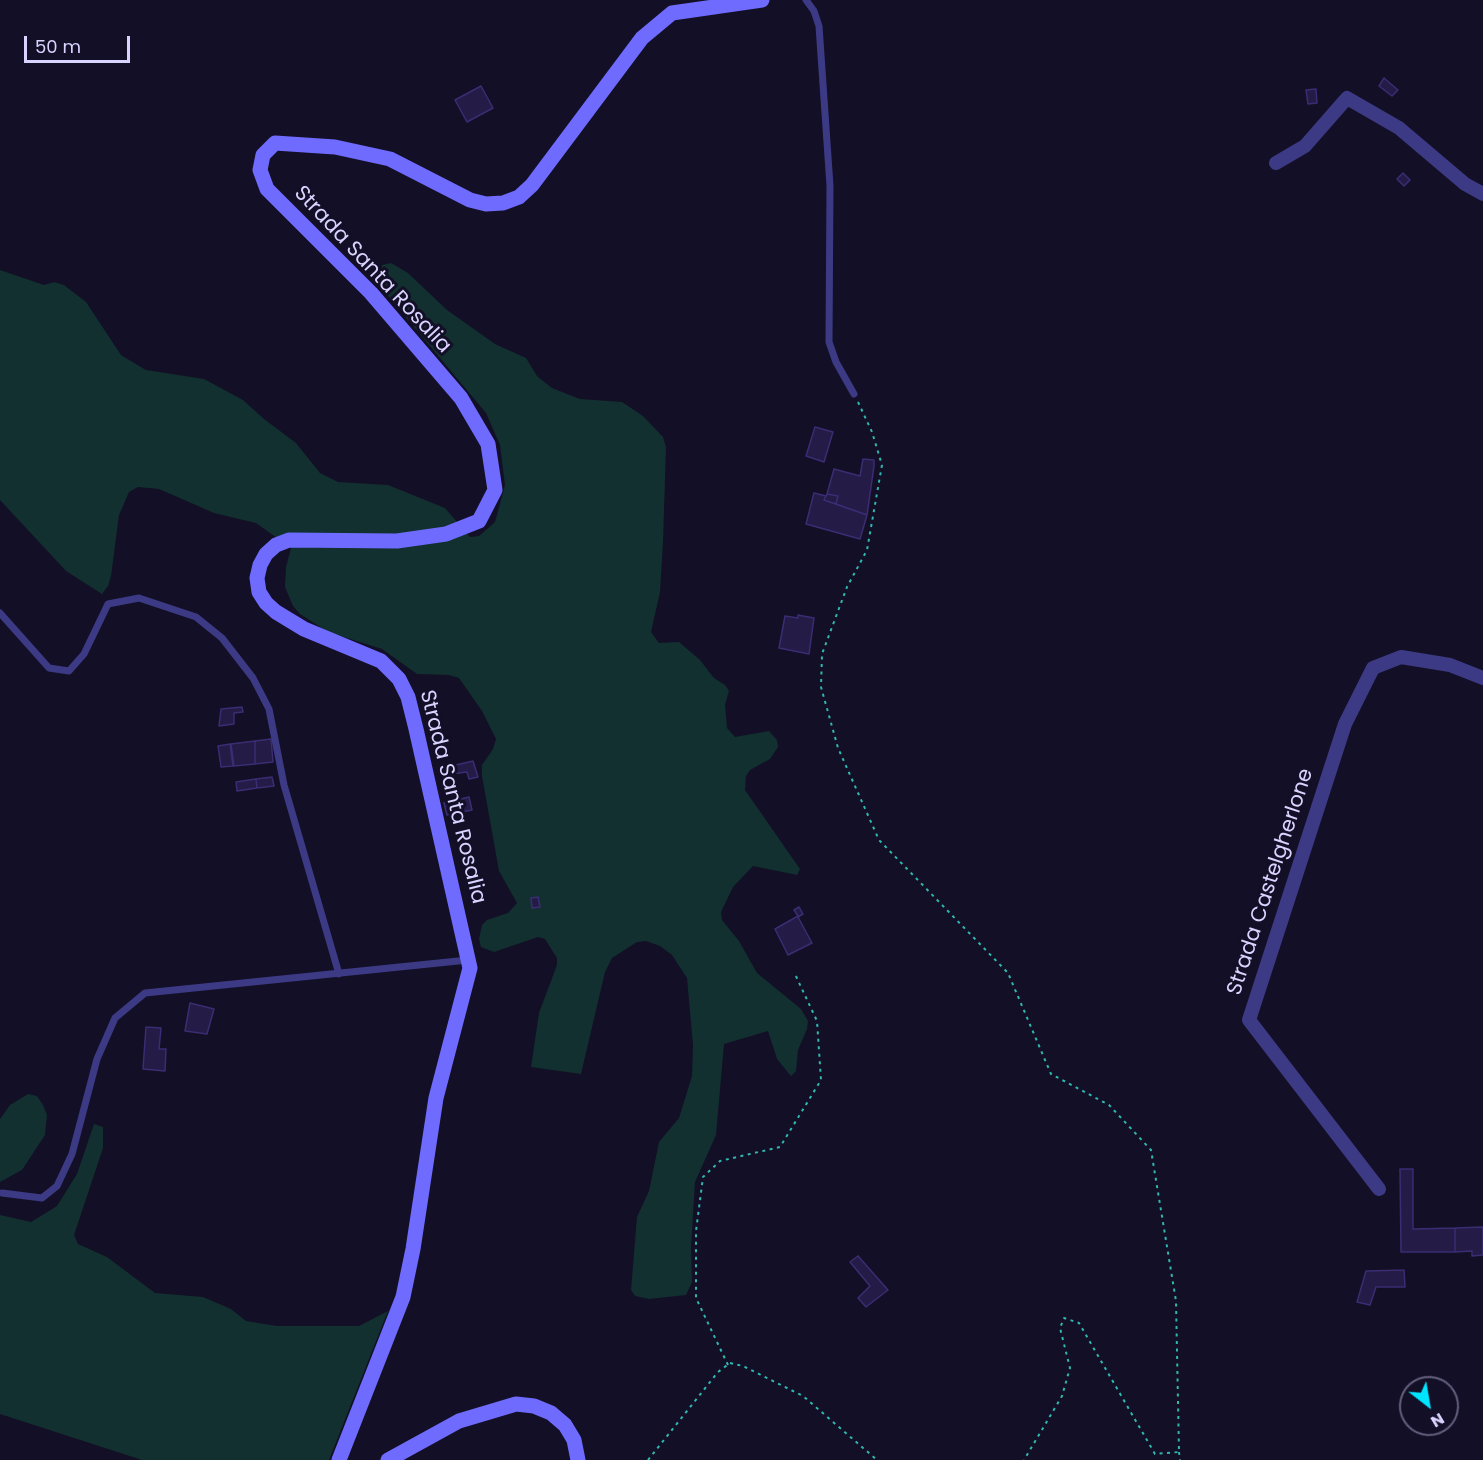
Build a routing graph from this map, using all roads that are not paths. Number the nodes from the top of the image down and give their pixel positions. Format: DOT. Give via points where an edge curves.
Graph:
graph roads {
  1 [pos="762,0"];
  2 [pos="806,0"];
  3 [pos="1276,163"];
  4 [pos="1483,194"];
  5 [pos="854,394"];
  6 [pos="0,613"];
  7 [pos="1483,678"];
  8 [pos="468,960"];
  9 [pos="339,974"];
  10 [pos="1379,1189"];
  11 [pos="2,1193"];
  12 [pos="339,1460"];
  13 [pos="388,1460"];
  14 [pos="578,1460"];
  1 -- 8 [label="street, Strada Santa Rosalia" via="672,13 642,38 532,185 519,197 503,203 470,200 390,159 335,147 275,143 263,155 260,170 267,189 371,292 461,398 488,444 495,490 479,521 446,534 397,541 289,540 266,554 257,578 262,597 276,612 304,629 381,661 399,679 416,729"];
  2 -- 5 [label="lane" via="819,26 830,186 829,342"];
  3 -- 4 [label="street" via="1305,146 1347,98 1399,128 1465,184"];
  6 -- 9 [label="lane" via="49,668 69,670 84,654 108,604 139,598 196,617 222,638 253,678 269,709 284,785"];
  7 -- 10 [label="street, Strada Castelgherlone" via="1450,665 1401,657 1373,668 1345,724 1249,1020"];
  8 -- 9 [label="lane"];
  8 -- 12 [label="street, Strada Santa Rosalia" via="470,968 436,1098 403,1297"];
  9 -- 11 [label="lane" via="145,993 115,1018 97,1059 72,1154 57,1186 42,1198"];
  13 -- 14 [label="street" via="459,1421 516,1404 551,1413 565,1425 574,1440"];
}
